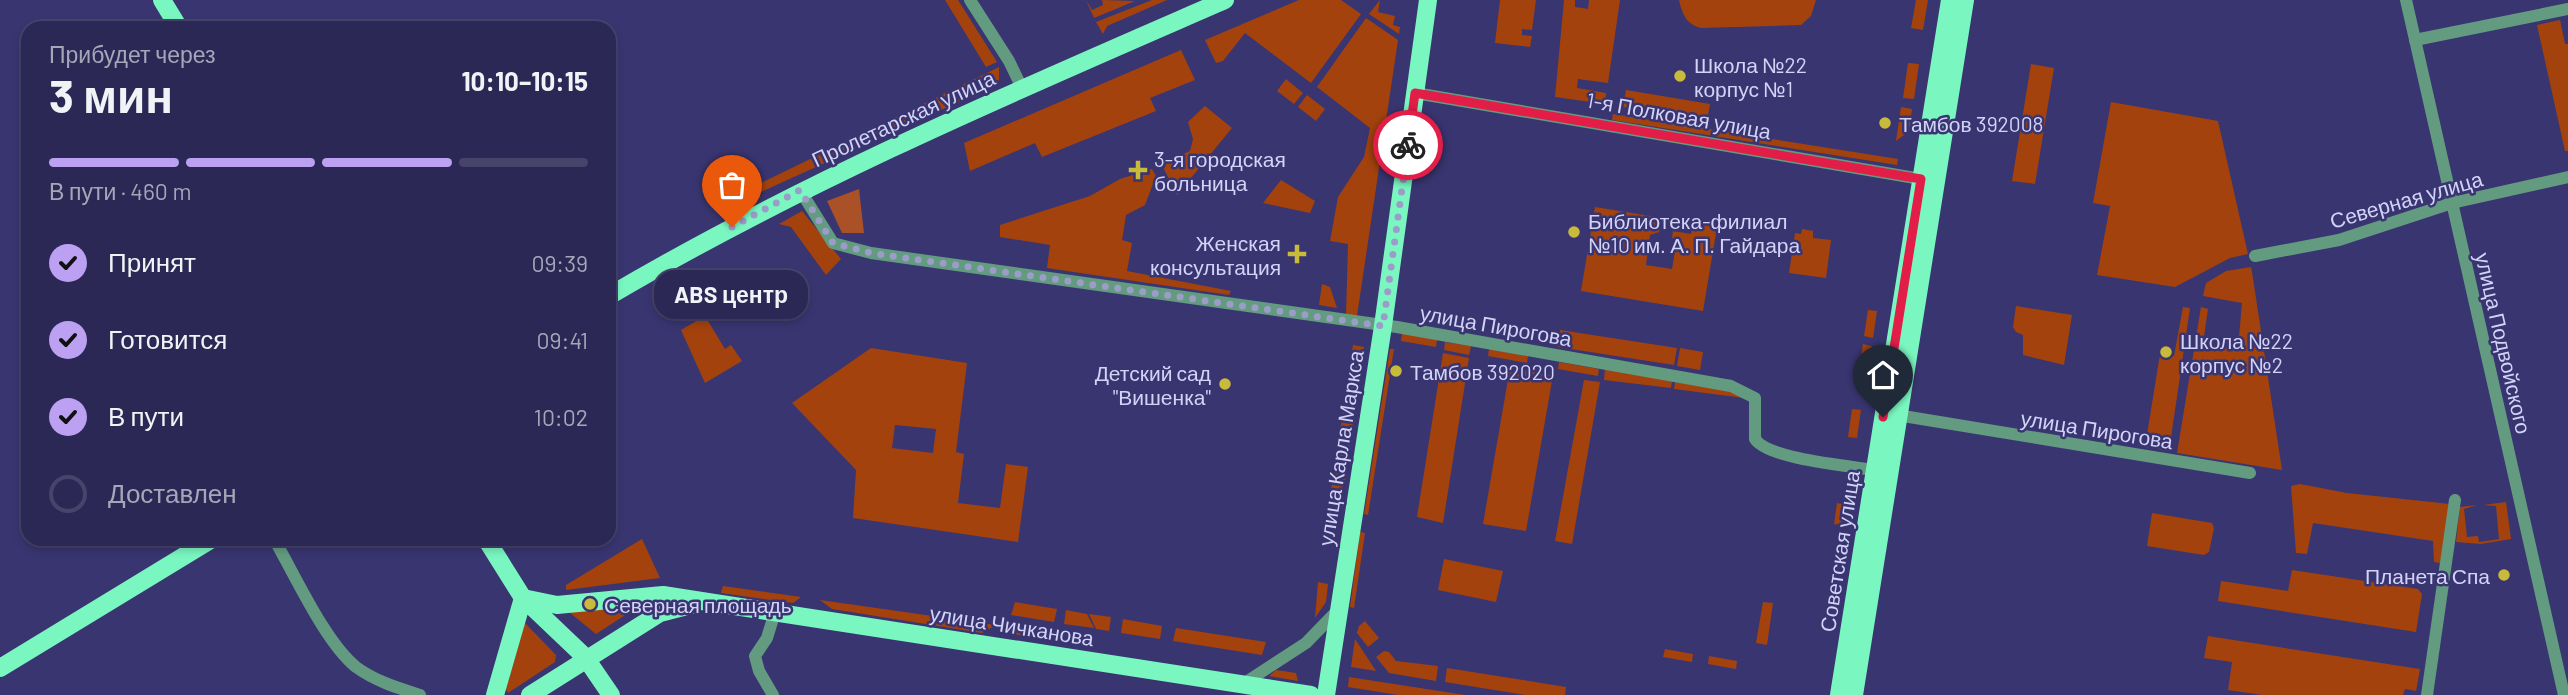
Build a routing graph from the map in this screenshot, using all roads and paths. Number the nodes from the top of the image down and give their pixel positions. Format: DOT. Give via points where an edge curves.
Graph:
graph roads {
  1 [pos="162,0"];
  2 [pos="970,0"];
  3 [pos="1225,0"];
  4 [pos="1428,0"];
  5 [pos="1950,0"];
  6 [pos="1965,0"];
  7 [pos="2406,0"];
  8 [pos="2568,9"];
  9 [pos="175,21"];
  10 [pos="2415,40"];
  11 [pos="1022,88"];
  12 [pos="1415,93"];
  13 [pos="2568,177"];
  14 [pos="1928,180"];
  15 [pos="800,190"];
  16 [pos="2452,203"];
  17 [pos="2255,256"];
  18 [pos="616,292"];
  19 [pos="1383,326"];
  20 [pos="1897,415"];
  21 [pos="1874,470"];
  22 [pos="2250,473"];
  23 [pos="2455,500"];
  24 [pos="200,546"];
  25 [pos="278,546"];
  26 [pos="490,546"];
  27 [pos="523,598"];
  28 [pos="705,603"];
  29 [pos="1338,610"];
  30 [pos="775,612"];
  31 [pos="585,657"];
  32 [pos="0,668"];
  33 [pos="1243,684"];
  34 [pos="420,695"];
  35 [pos="495,695"];
  36 [pos="530,695"];
  37 [pos="611,695"];
  38 [pos="773,695"];
  39 [pos="1311,695"];
  40 [pos="1326,695"];
  41 [pos="1839,695"];
  42 [pos="1853,695"];
  43 [pos="2427,695"];
  44 [pos="2564,695"];
  1 -- 9 [label="main road"];
  2 -- 11 [label="street"];
  3 -- 11 [label="main road, Пролетарская улица"];
  4 -- 12 [label="main road, улица Карла Маркса"];
  5 -- 14 [label="main road, Советская улица"];
  6 -- 14 [label="main road"];
  7 -- 10 [label="street, улица Подвойского"];
  8 -- 10 [label="street"];
  10 -- 16 [label="street, улица Подвойского"];
  11 -- 15 [label="main road, Пролетарская улица"];
  12 -- 14 [label="street, 1-я Полковая улица"];
  12 -- 19 [label="main road, улица Карла Маркса"];
  13 -- 16 [label="street, Северная улица"];
  14 -- 20 [label="main road"];
  14 -- 21 [label="main road, Советская улица"];
  15 -- 18 [label="main road, Пролетарская улица"];
  15 -- 19 [label="street, улица Пирогова" via="833,243 871,253"];
  16 -- 17 [label="street, Северная улица" via="2339,240"];
  16 -- 44 [label="street, улица Подвойского"];
  19 -- 21 [label="street, улица Пирогова" via="1731,386 1755,398 1755,439 1761,447"];
  19 -- 29 [label="main road, улица Карла Маркса"];
  20 -- 22 [label="street, улица Пирогова"];
  20 -- 42 [label="main road"];
  21 -- 41 [label="main road, Советская улица"];
  23 -- 43 [label="street"];
  24 -- 32 [label="main road"];
  25 -- 34 [label="street" via="339,650 384,683"];
  26 -- 27 [label="main road"];
  27 -- 28 [label="main road" via="557,605 663,595"];
  27 -- 31 [label="main road"];
  27 -- 35 [label="main road"];
  28 -- 30 [label="main road, улица Чичканова"];
  28 -- 31 [label="main road" via="660,613"];
  29 -- 33 [label="street" via="1306,643"];
  29 -- 40 [label="main road, улица Карла Маркса"];
  30 -- 33 [label="main road, улица Чичканова"];
  30 -- 38 [label="street" via="755,656"];
  31 -- 36 [label="main road"];
  31 -- 37 [label="main road"];
  33 -- 39 [label="main road, улица Чичканова"];
}
